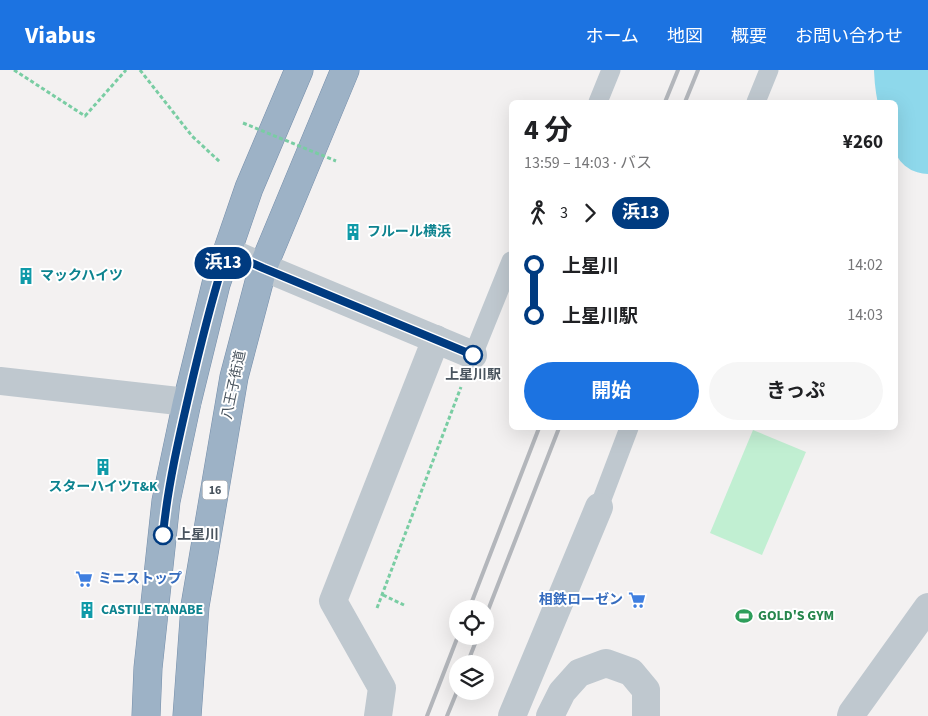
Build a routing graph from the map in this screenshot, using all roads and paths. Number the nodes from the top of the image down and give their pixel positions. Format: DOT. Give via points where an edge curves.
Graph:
graph roads {
  1 [pos="14,70"];
  2 [pos="126,70"];
  3 [pos="140,70"];
  4 [pos="299,70"];
  5 [pos="345,70"];
  6 [pos="611,70"];
  7 [pos="769,70"];
  8 [pos="599,100"];
  9 [pos="757,100"];
  10 [pos="243,122"];
  11 [pos="336,161"];
  12 [pos="220,162"];
  13 [pos="227,252"];
  14 [pos="509,266"];
  15 [pos="263,268"];
  16 [pos="436,339"];
  17 [pos="473,355"];
  18 [pos="0,381"];
  19 [pos="187,402"];
  20 [pos="628,430"];
  21 [pos="599,507"];
  22 [pos="382,594"];
  23 [pos="404,605"];
  24 [pos="928,607"];
  25 [pos="361,651"];
  26 [pos="518,714"];
  27 [pos="146,716"];
  28 [pos="188,716"];
  29 [pos="378,716"];
  30 [pos="550,716"];
  31 [pos="646,716"];
  32 [pos="851,716"];
  1 -- 2 [label="path" via="85,116"];
  3 -- 12 [label="path" via="192,136"];
  4 -- 13 [label="highway"];
  5 -- 15 [label="highway, 八王子街道 / 16"];
  6 -- 8 [label="lane"];
  7 -- 9 [label="lane"];
  10 -- 11 [label="path, bridge"];
  13 -- 15 [label="street"];
  13 -- 19 [label="highway"];
  14 -- 17 [label="lane"];
  15 -- 16 [label="street"];
  15 -- 28 [label="highway, 八王子街道 / 16" via="234,377 195,606"];
  16 -- 17 [label="street"];
  16 -- 25 [label="street" via="333,601"];
  17 -- 22 [label="path"];
  18 -- 19 [label="street"];
  19 -- 27 [label="highway" via="166,501"];
  20 -- 21 [label="lane"];
  21 -- 26 [label="street"];
  22 -- 23 [label="path"];
  22 -- 25 [label="path"];
  24 -- 32 [label="street"];
  25 -- 29 [label="street" via="382,688"];
  30 -- 31 [label="street" via="562,692 579,673 606,663 631,672 646,690"];
}
